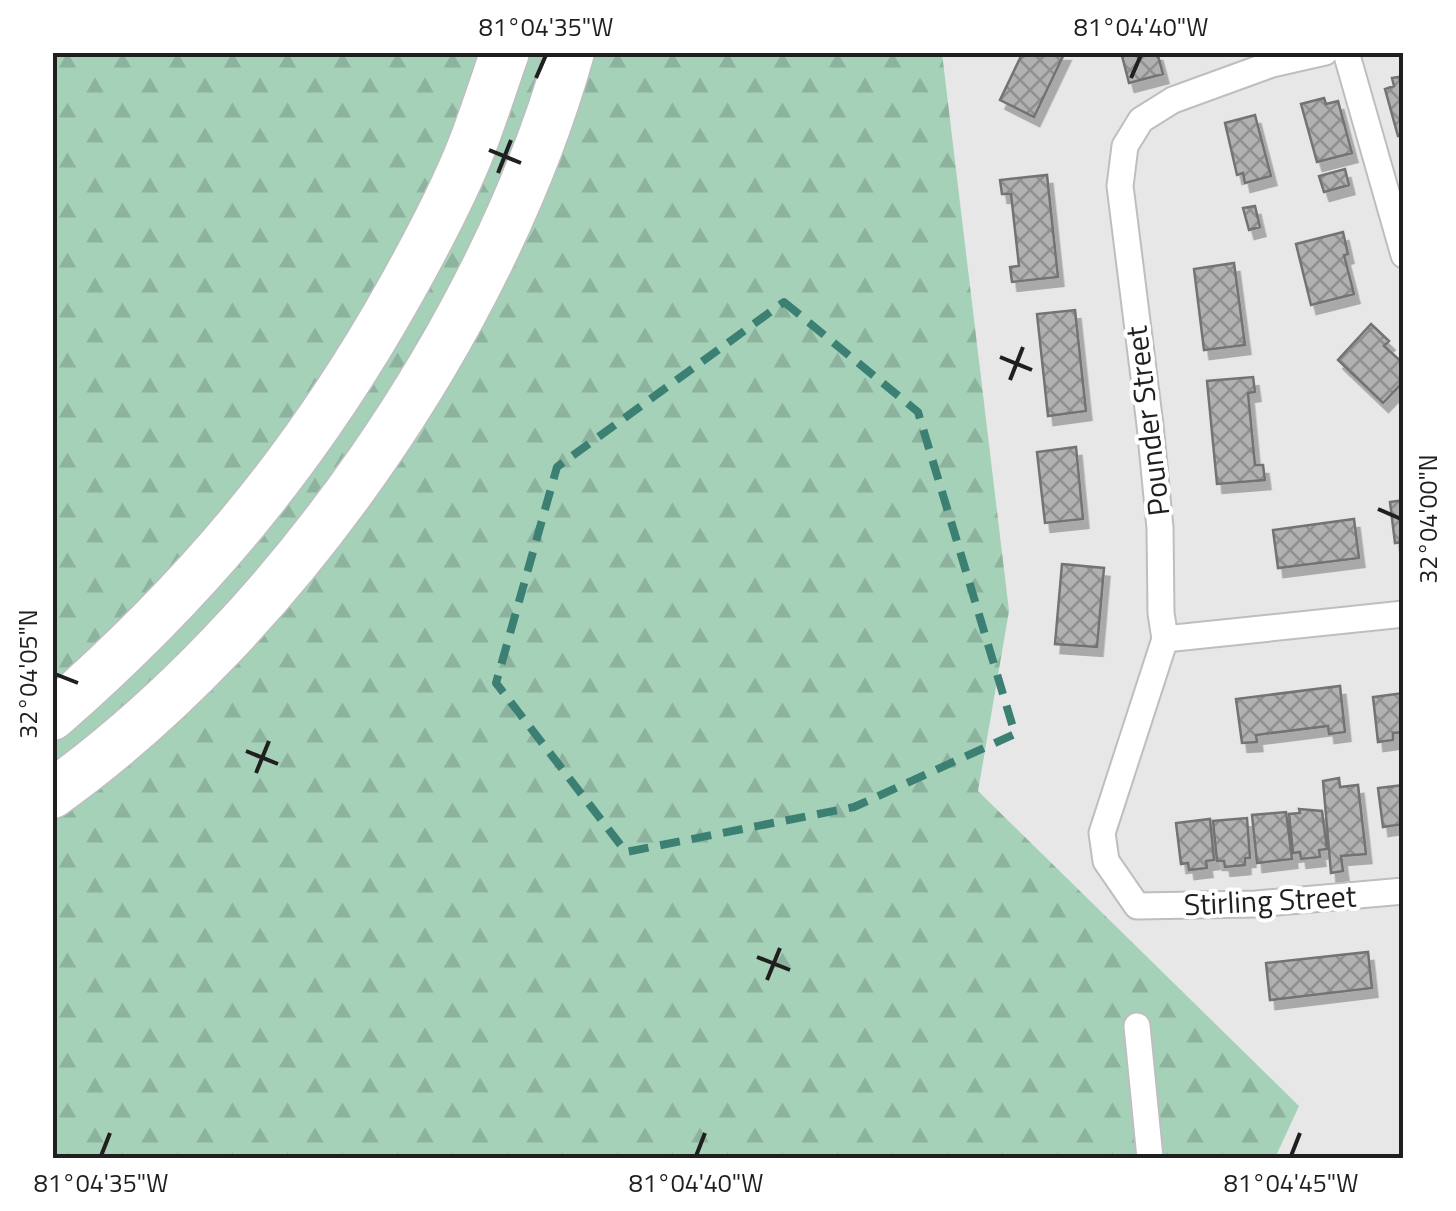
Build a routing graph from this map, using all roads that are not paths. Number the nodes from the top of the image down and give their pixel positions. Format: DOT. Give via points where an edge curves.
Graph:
graph roads {
  1 [pos="505,52"];
  2 [pos="570,52"];
  3 [pos="1325,52"];
  4 [pos="1346,52"];
  5 [pos="1404,255"];
  6 [pos="1404,614"];
  7 [pos="1165,640"];
  8 [pos="52,716"];
  9 [pos="52,794"];
  10 [pos="1404,891"];
  11 [pos="1137,906"];
  12 [pos="1137,1026"];
  13 [pos="1150,1158"];
  1 -- 8 [label="highway" via="427,243 322,422 193,582"];
  2 -- 9 [label="highway" via="529,172 483,272 374,457 239,625 165,700"];
  3 -- 7 [label="street, Pounder Street" via="1173,100 1141,120 1125,146 1120,186 1150,425"];
  4 -- 5 [label="street"];
  6 -- 7 [label="street"];
  7 -- 11 [label="street, Pounder Street" via="1102,832 1106,861"];
  10 -- 11 [label="street, Stirling Street"];
  12 -- 13 [label="street"];
}
